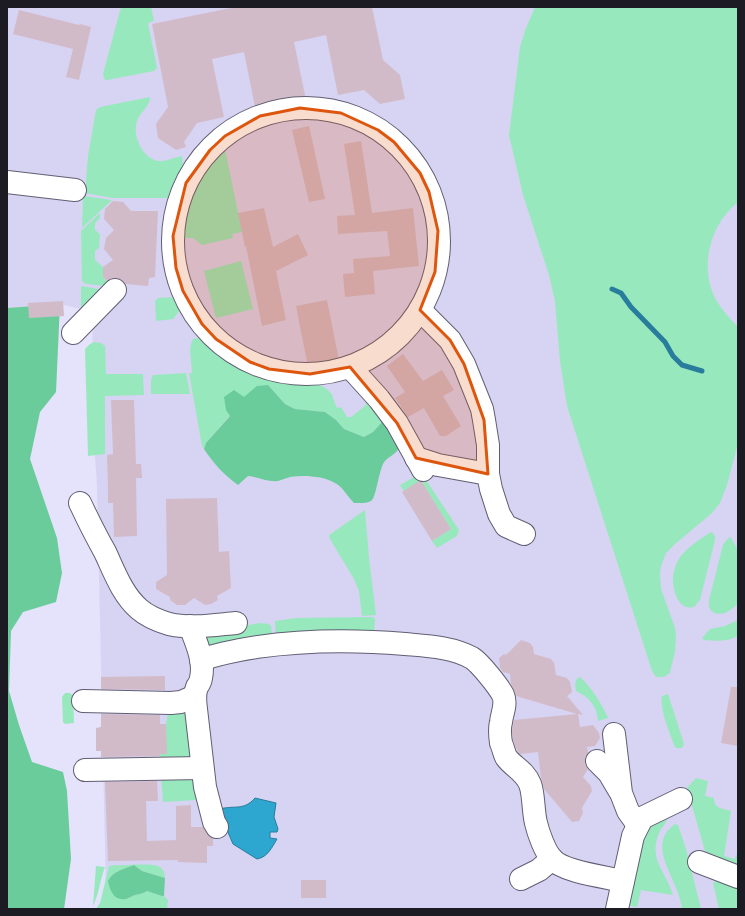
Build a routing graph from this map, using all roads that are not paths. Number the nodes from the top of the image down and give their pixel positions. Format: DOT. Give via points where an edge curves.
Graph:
graph roads {
  1 [pos="7,182"];
  2 [pos="75,190"];
  3 [pos="115,290"];
  4 [pos="420,310"];
  5 [pos="73,333"];
  6 [pos="350,367"];
  7 [pos="488,474"];
  8 [pos="80,503"];
  9 [pos="524,534"];
  10 [pos="236,623"];
  11 [pos="190,626"];
  12 [pos="201,660"];
  13 [pos="195,696"];
  14 [pos="83,701"];
  15 [pos="614,734"];
  16 [pos="597,761"];
  17 [pos="202,768"];
  18 [pos="85,770"];
  19 [pos="621,793"];
  20 [pos="681,799"];
  21 [pos="638,826"];
  22 [pos="217,827"];
  23 [pos="552,859"];
  24 [pos="698,862"];
  25 [pos="738,877"];
  26 [pos="521,879"];
  27 [pos="623,881"];
  28 [pos="617,909"];
  1 -- 2 [label="street"];
  3 -- 5 [label="street"];
  4 -- 6 [label="street" via="385,348"];
  4 -- 6 [label="street" via="435,272 438,252 435,211 420,173 394,142 360,120 341,113 300,108 260,116 224,136 197,166 186,183 175,219 173,236 176,268 182,291 191,308 216,339 250,362 289,373 310,374"];
  4 -- 7 [label="street" via="450,340 464,364 482,409 488,445"];
  6 -- 7 [label="street" via="397,423 420,464"];
  7 -- 9 [label="street" via="499,514 506,526"];
  8 -- 11 [label="street" via="128,598 153,618 169,624"];
  10 -- 11 [label="street"];
  11 -- 12 [label="street"];
  12 -- 13 [label="street" via="201,679"];
  12 -- 23 [label="street" via="223,652 276,644 377,641 444,648 472,658 503,696 505,708 499,732 506,757 523,772 530,784 536,824"];
  13 -- 14 [label="street" via="171,703"];
  13 -- 17 [label="street"];
  15 -- 19 [label="street"];
  16 -- 19 [label="street" via="609,773"];
  17 -- 18 [label="street"];
  17 -- 22 [label="street" via="208,802"];
  19 -- 21 [label="street" via="628,811"];
  20 -- 21 [label="street" via="642,818"];
  21 -- 27 [label="street" via="633,836"];
  23 -- 26 [label="street" via="539,870"];
  23 -- 27 [label="street" via="559,865"];
  24 -- 25 [label="street"];
  27 -- 28 [label="street"];
}
